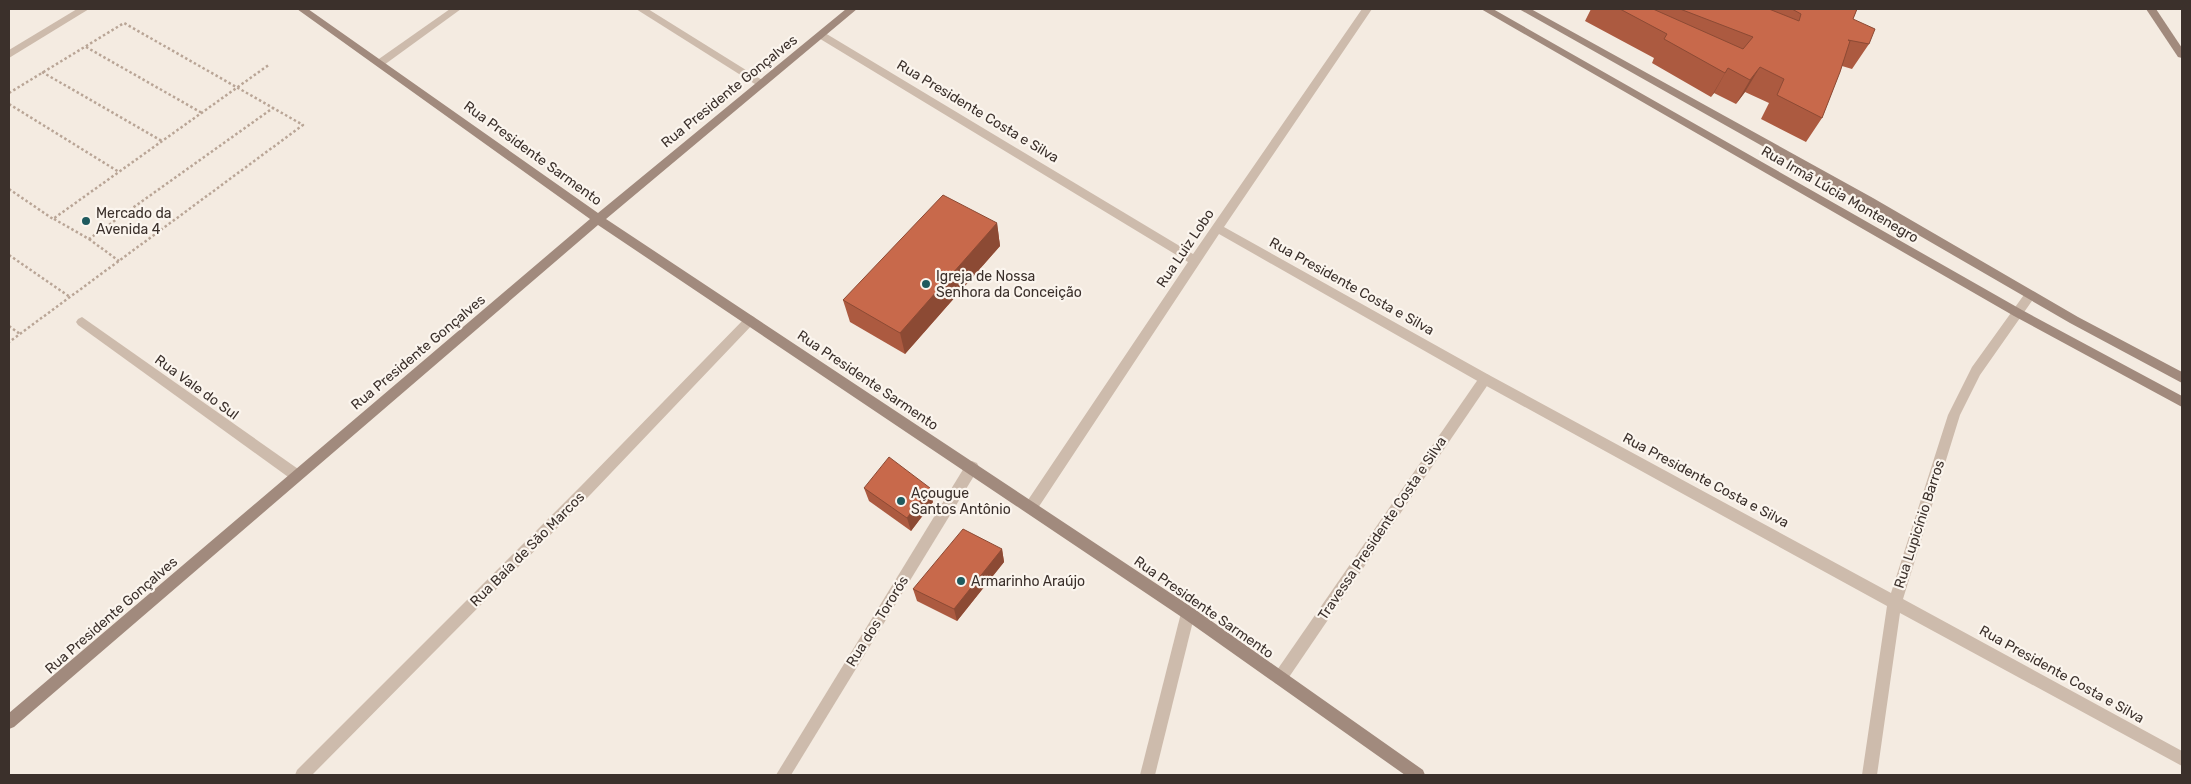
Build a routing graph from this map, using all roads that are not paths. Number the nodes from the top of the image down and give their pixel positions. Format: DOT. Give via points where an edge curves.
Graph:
graph roads {
  1 [pos="84,9"];
  2 [pos="302,9"];
  3 [pos="456,9"];
  4 [pos="640,9"];
  5 [pos="852,9"];
  6 [pos="1367,9"];
  7 [pos="1486,9"];
  8 [pos="1524,9"];
  9 [pos="2151,9"];
  10 [pos="821,35"];
  11 [pos="9,55"];
  12 [pos="2182,55"];
  13 [pos="380,63"];
  14 [pos="762,83"];
  15 [pos="598,219"];
  16 [pos="1217,228"];
  17 [pos="1195,261"];
  18 [pos="2030,295"];
  19 [pos="2018,313"];
  20 [pos="750,320"];
  21 [pos="82,322"];
  22 [pos="2182,378"];
  23 [pos="1485,379"];
  24 [pos="2182,402"];
  25 [pos="972,467"];
  26 [pos="296,475"];
  27 [pos="1031,507"];
  28 [pos="1895,601"];
  29 [pos="1188,613"];
  30 [pos="1280,678"];
  31 [pos="9,722"];
  32 [pos="2182,759"];
  33 [pos="302,775"];
  34 [pos="783,775"];
  35 [pos="1147,775"];
  36 [pos="1418,775"];
  37 [pos="1869,775"];
  1 -- 11 [label="street"];
  2 -- 13 [label="street, Rua Presidente Sarmento"];
  3 -- 13 [label="street"];
  4 -- 14 [label="street"];
  5 -- 10 [label="street, Rua Presidente Gonçalves"];
  6 -- 16 [label="street, Rua Luiz Lobo"];
  7 -- 19 [label="street, Rua Irmã Lúcia Montenegro"];
  8 -- 18 [label="street, Rua Irmã Lúcia Montenegro" via="1870,201"];
  9 -- 12 [label="street"];
  10 -- 14 [label="street, Rua Presidente Gonçalves"];
  10 -- 17 [label="street, Rua Presidente Costa e Silva"];
  13 -- 15 [label="street, Rua Presidente Sarmento"];
  14 -- 15 [label="street, Rua Presidente Gonçalves"];
  15 -- 20 [label="street, Rua Presidente Sarmento"];
  15 -- 26 [label="street, Rua Presidente Gonçalves"];
  16 -- 17 [label="street, Rua Luiz Lobo"];
  16 -- 23 [label="street, Rua Presidente Costa e Silva"];
  17 -- 27 [label="street, Rua Luiz Lobo"];
  18 -- 19 [label="street, Rua Lupicínio Barros"];
  18 -- 22 [label="street, Rua Irmã Lúcia Montenegro"];
  19 -- 24 [label="street, Rua Irmã Lúcia Montenegro"];
  19 -- 28 [label="street, Rua Lupicínio Barros" via="1976,372 1954,415"];
  20 -- 25 [label="street, Rua Presidente Sarmento"];
  20 -- 33 [label="street, Rua Baía de São Marcos"];
  21 -- 26 [label="street, Rua Vale do Sul"];
  23 -- 28 [label="street, Rua Presidente Costa e Silva"];
  23 -- 30 [label="street, Travessa Presidente Costa e Silva"];
  25 -- 27 [label="street, Rua Presidente Sarmento"];
  25 -- 34 [label="street, Rua dos Tororós"];
  26 -- 31 [label="street, Rua Presidente Gonçalves"];
  27 -- 29 [label="street, Rua Presidente Sarmento"];
  28 -- 32 [label="street, Rua Presidente Costa e Silva"];
  28 -- 37 [label="street, Rua Lupicínio Barros"];
  29 -- 30 [label="street, Rua Presidente Sarmento"];
  29 -- 35 [label="street"];
  30 -- 36 [label="street, Rua Presidente Sarmento"];
}
